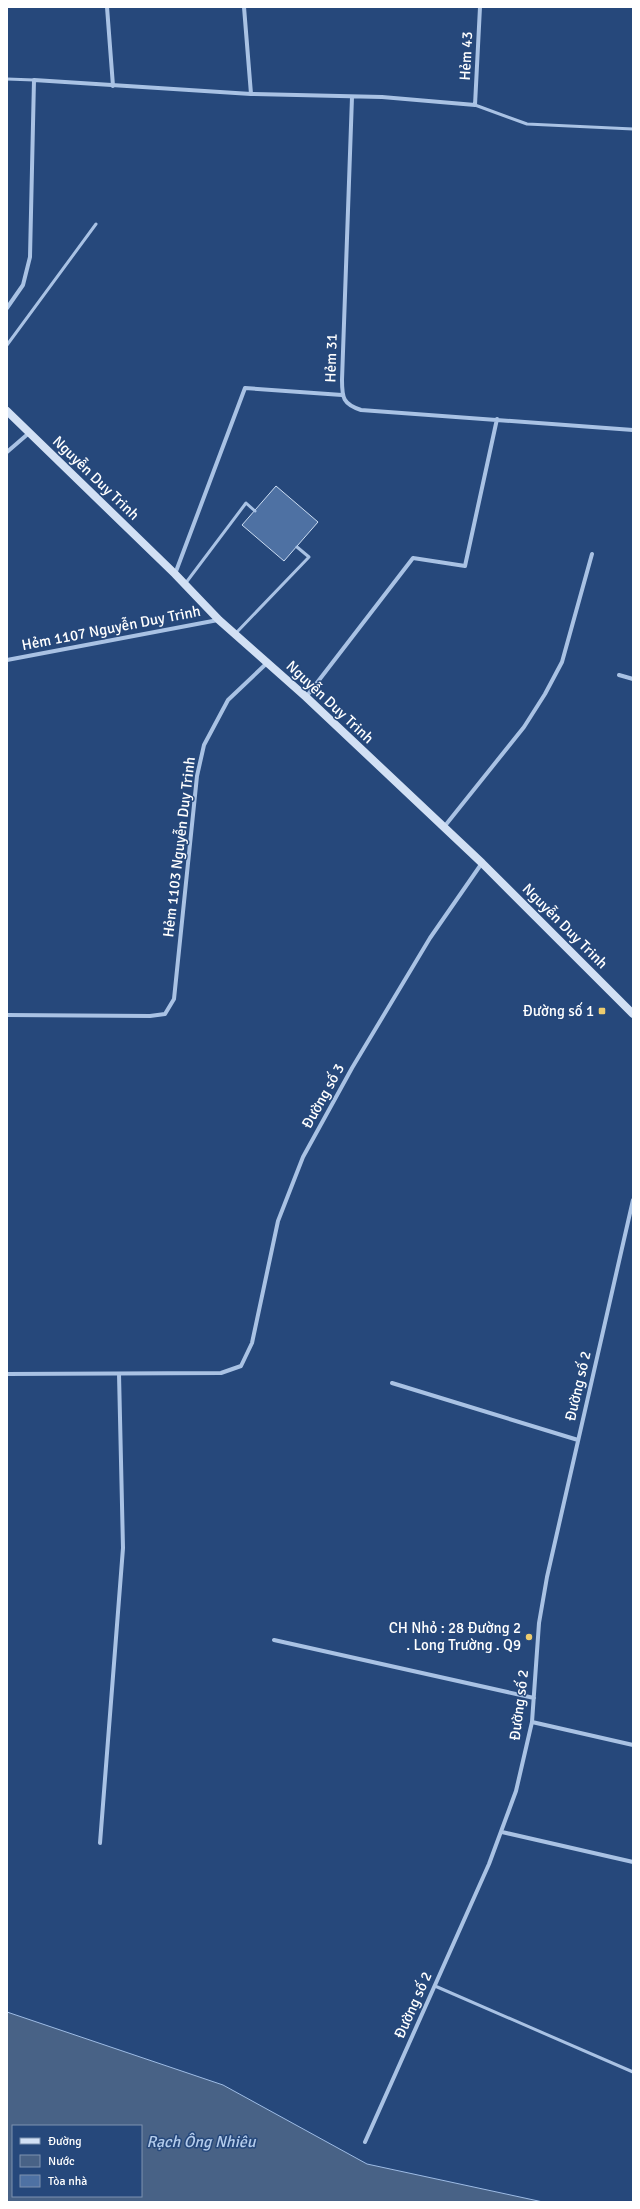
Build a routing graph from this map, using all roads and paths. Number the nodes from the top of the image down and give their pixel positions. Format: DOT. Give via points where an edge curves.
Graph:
graph roads {
  1 [pos="107,7"];
  2 [pos="244,7"];
  3 [pos="480,7"];
  4 [pos="7,79"];
  5 [pos="34,80"];
  6 [pos="113,86"];
  7 [pos="251,94"];
  8 [pos="352,97"];
  9 [pos="475,105"];
  10 [pos="633,129"];
  11 [pos="96,224"];
  12 [pos="7,308"];
  13 [pos="7,345"];
  14 [pos="342,395"];
  15 [pos="7,411"];
  16 [pos="497,419"];
  17 [pos="633,430"];
  18 [pos="29,433"];
  19 [pos="7,452"];
  20 [pos="255,511"];
  21 [pos="297,547"];
  22 [pos="592,554"];
  23 [pos="175,574"];
  24 [pos="185,584"];
  25 [pos="219,620"];
  26 [pos="236,633"];
  27 [pos="7,660"];
  28 [pos="267,663"];
  29 [pos="619,675"];
  30 [pos="633,678"];
  31 [pos="306,698"];
  32 [pos="444,827"];
  33 [pos="482,863"];
  34 [pos="633,1014"];
  35 [pos="7,1015"];
  36 [pos="633,1200"];
  37 [pos="7,1374"];
  38 [pos="119,1374"];
  39 [pos="392,1383"];
  40 [pos="578,1440"];
  41 [pos="274,1640"];
  42 [pos="534,1698"];
  43 [pos="532,1722"];
  44 [pos="633,1744"];
  45 [pos="502,1832"];
  46 [pos="100,1843"];
  47 [pos="633,1862"];
  48 [pos="435,1986"];
  49 [pos="633,2072"];
  50 [pos="365,2142"];
  1 -- 6 [label="street"];
  2 -- 7 [label="street"];
  3 -- 9 [label="street, Hẻm 43"];
  4 -- 5 [label="lane"];
  5 -- 6 [label="street"];
  5 -- 12 [label="street" via="30,257 23,285"];
  6 -- 7 [label="street"];
  7 -- 8 [label="street"];
  8 -- 9 [label="street"];
  8 -- 14 [label="street, Hẻm 31"];
  9 -- 10 [label="lane" via="527,124"];
  11 -- 13 [label="lane"];
  14 -- 16 [label="street, Hẻm 31" via="349,406 361,410"];
  14 -- 23 [label="street" via="244,388"];
  15 -- 18 [label="main road, Nguyễn Duy Trinh"];
  16 -- 17 [label="street, Hẻm 31"];
  16 -- 31 [label="street" via="465,566 413,558"];
  18 -- 19 [label="street"];
  18 -- 23 [label="main road, Nguyễn Duy Trinh"];
  20 -- 24 [label="lane" via="246,503"];
  21 -- 26 [label="lane" via="309,557"];
  22 -- 32 [label="street" via="562,662 545,694 524,727"];
  23 -- 24 [label="main road, Nguyễn Duy Trinh"];
  24 -- 25 [label="main road, Nguyễn Duy Trinh"];
  25 -- 26 [label="main road, Nguyễn Duy Trinh"];
  25 -- 27 [label="street, Hẻm 1107 Nguyễn Duy Trinh"];
  26 -- 28 [label="main road, Nguyễn Duy Trinh"];
  28 -- 31 [label="main road, Nguyễn Duy Trinh"];
  28 -- 35 [label="street, Hẻm 1103 Nguyễn Duy Trinh" via="228,700 204,745 197,776 174,999 170,1008 164,1014 150,1016"];
  29 -- 30 [label="street"];
  31 -- 32 [label="main road, Nguyễn Duy Trinh"];
  32 -- 33 [label="main road, Nguyễn Duy Trinh"];
  33 -- 34 [label="main road, Nguyễn Duy Trinh"];
  33 -- 38 [label="street, Đường số 3" via="430,938 352,1068 303,1157 278,1221 252,1343 241,1366 221,1373"];
  36 -- 40 [label="street, Đường số 2"];
  37 -- 38 [label="street"];
  38 -- 46 [label="street" via="123,1548"];
  39 -- 40 [label="street"];
  40 -- 42 [label="street, Đường số 2" via="542,1608"];
  41 -- 42 [label="street"];
  42 -- 43 [label="street, Đường số 2"];
  43 -- 44 [label="street"];
  43 -- 45 [label="street, Đường số 2" via="516,1791"];
  45 -- 47 [label="street"];
  45 -- 48 [label="street, Đường số 2"];
  48 -- 49 [label="lane"];
  48 -- 50 [label="street, Đường số 2"];
}
